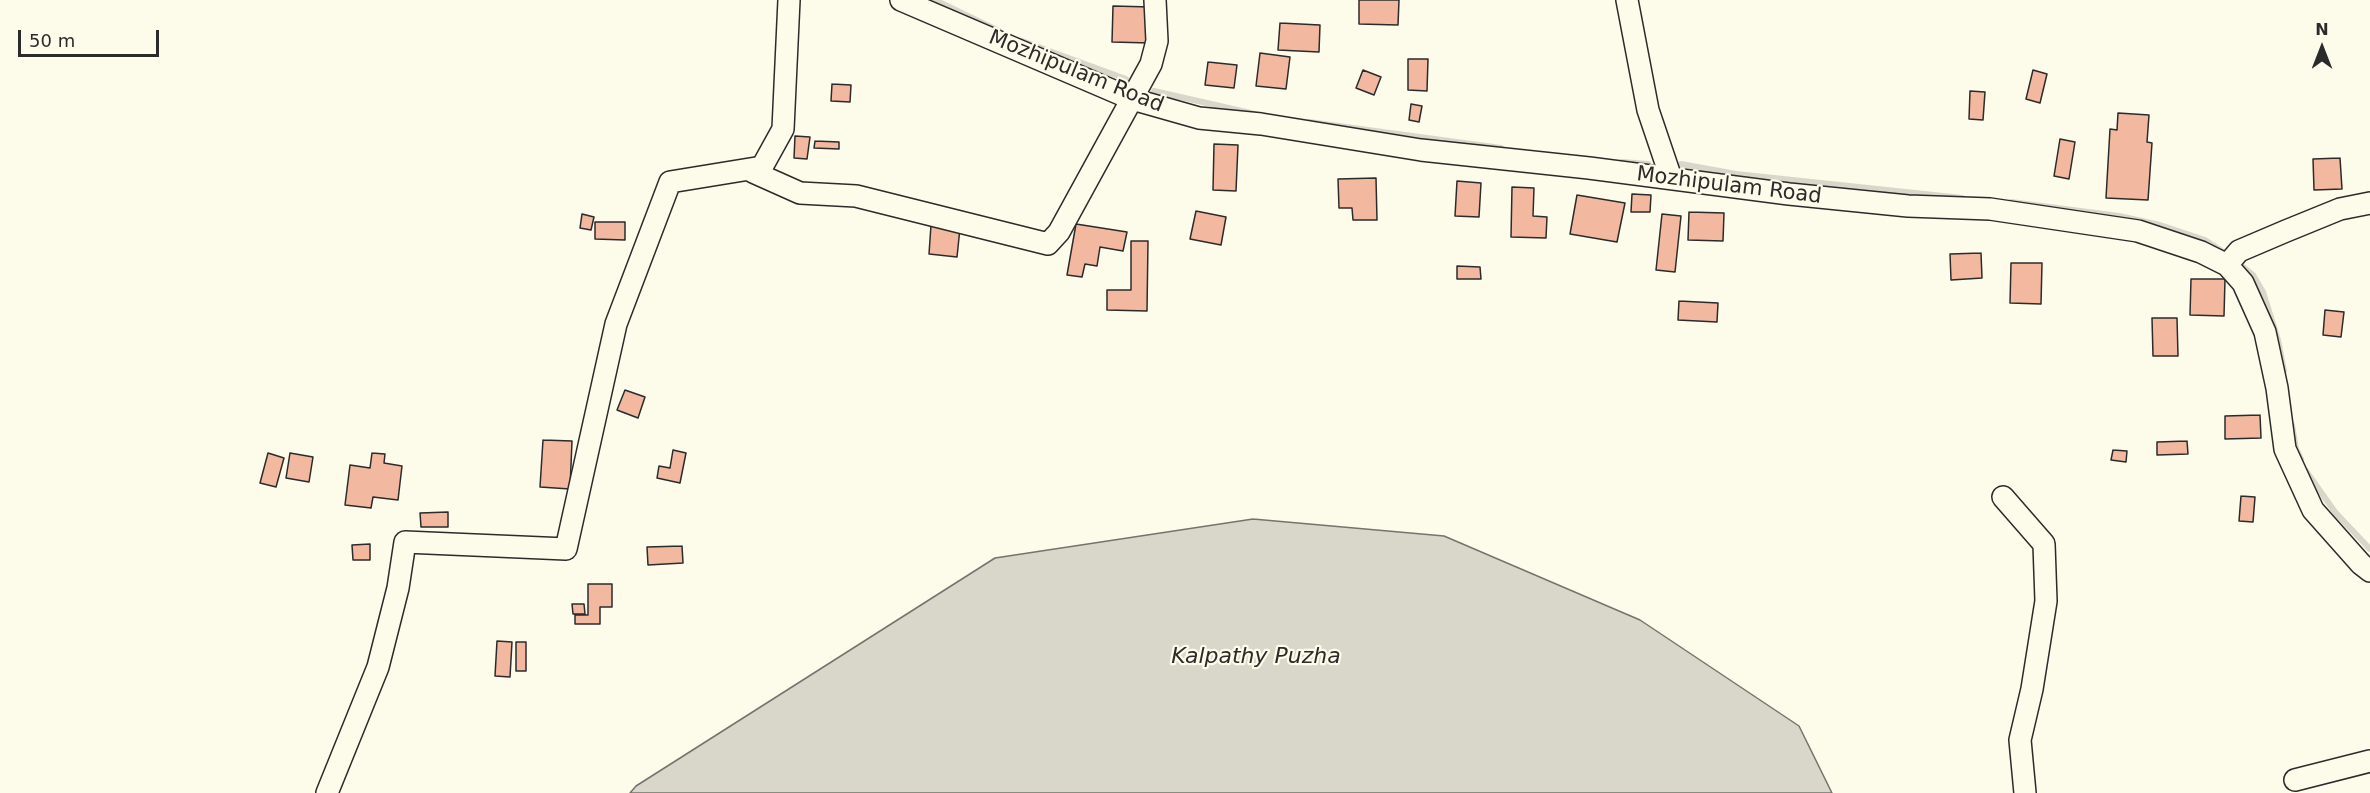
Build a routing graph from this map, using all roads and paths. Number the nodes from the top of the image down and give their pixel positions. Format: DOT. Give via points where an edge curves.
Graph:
graph roads {
  1 [pos="789,0"];
  2 [pos="901,0"];
  3 [pos="1155,0"];
  4 [pos="1627,0"];
  5 [pos="1132,99"];
  6 [pos="762,167"];
  7 [pos="1671,178"];
  8 [pos="2370,203"];
  9 [pos="2233,258"];
  10 [pos="2003,497"];
  11 [pos="2370,570"];
  12 [pos="2370,761"];
  13 [pos="2295,780"];
  14 [pos="327,793"];
  15 [pos="2025,793"];
  1 -- 6 [label="street" via="783,129"];
  2 -- 5 [label="street, Mozhipulam Road"];
  3 -- 5 [label="street" via="1157,41 1151,64"];
  4 -- 7 [label="street" via="1648,110"];
  5 -- 6 [label="street" via="1059,232 1048,244 856,196 800,193 753,172"];
  5 -- 7 [label="street, Mozhipulam Road" via="1199,118 1421,150"];
  6 -- 14 [label="street" via="670,182 616,324 566,549 405,542 378,667"];
  7 -- 9 [label="street, Mozhipulam Road" via="1908,206 1990,209 2138,231 2200,252"];
  8 -- 9 [label="street" via="2340,209"];
  9 -- 11 [label="street, Mozhipulam Road" via="2265,332 2285,449 2313,510"];
  10 -- 15 [label="street" via="2044,544 2046,601 2020,740"];
  12 -- 13 [label="street"];
}
